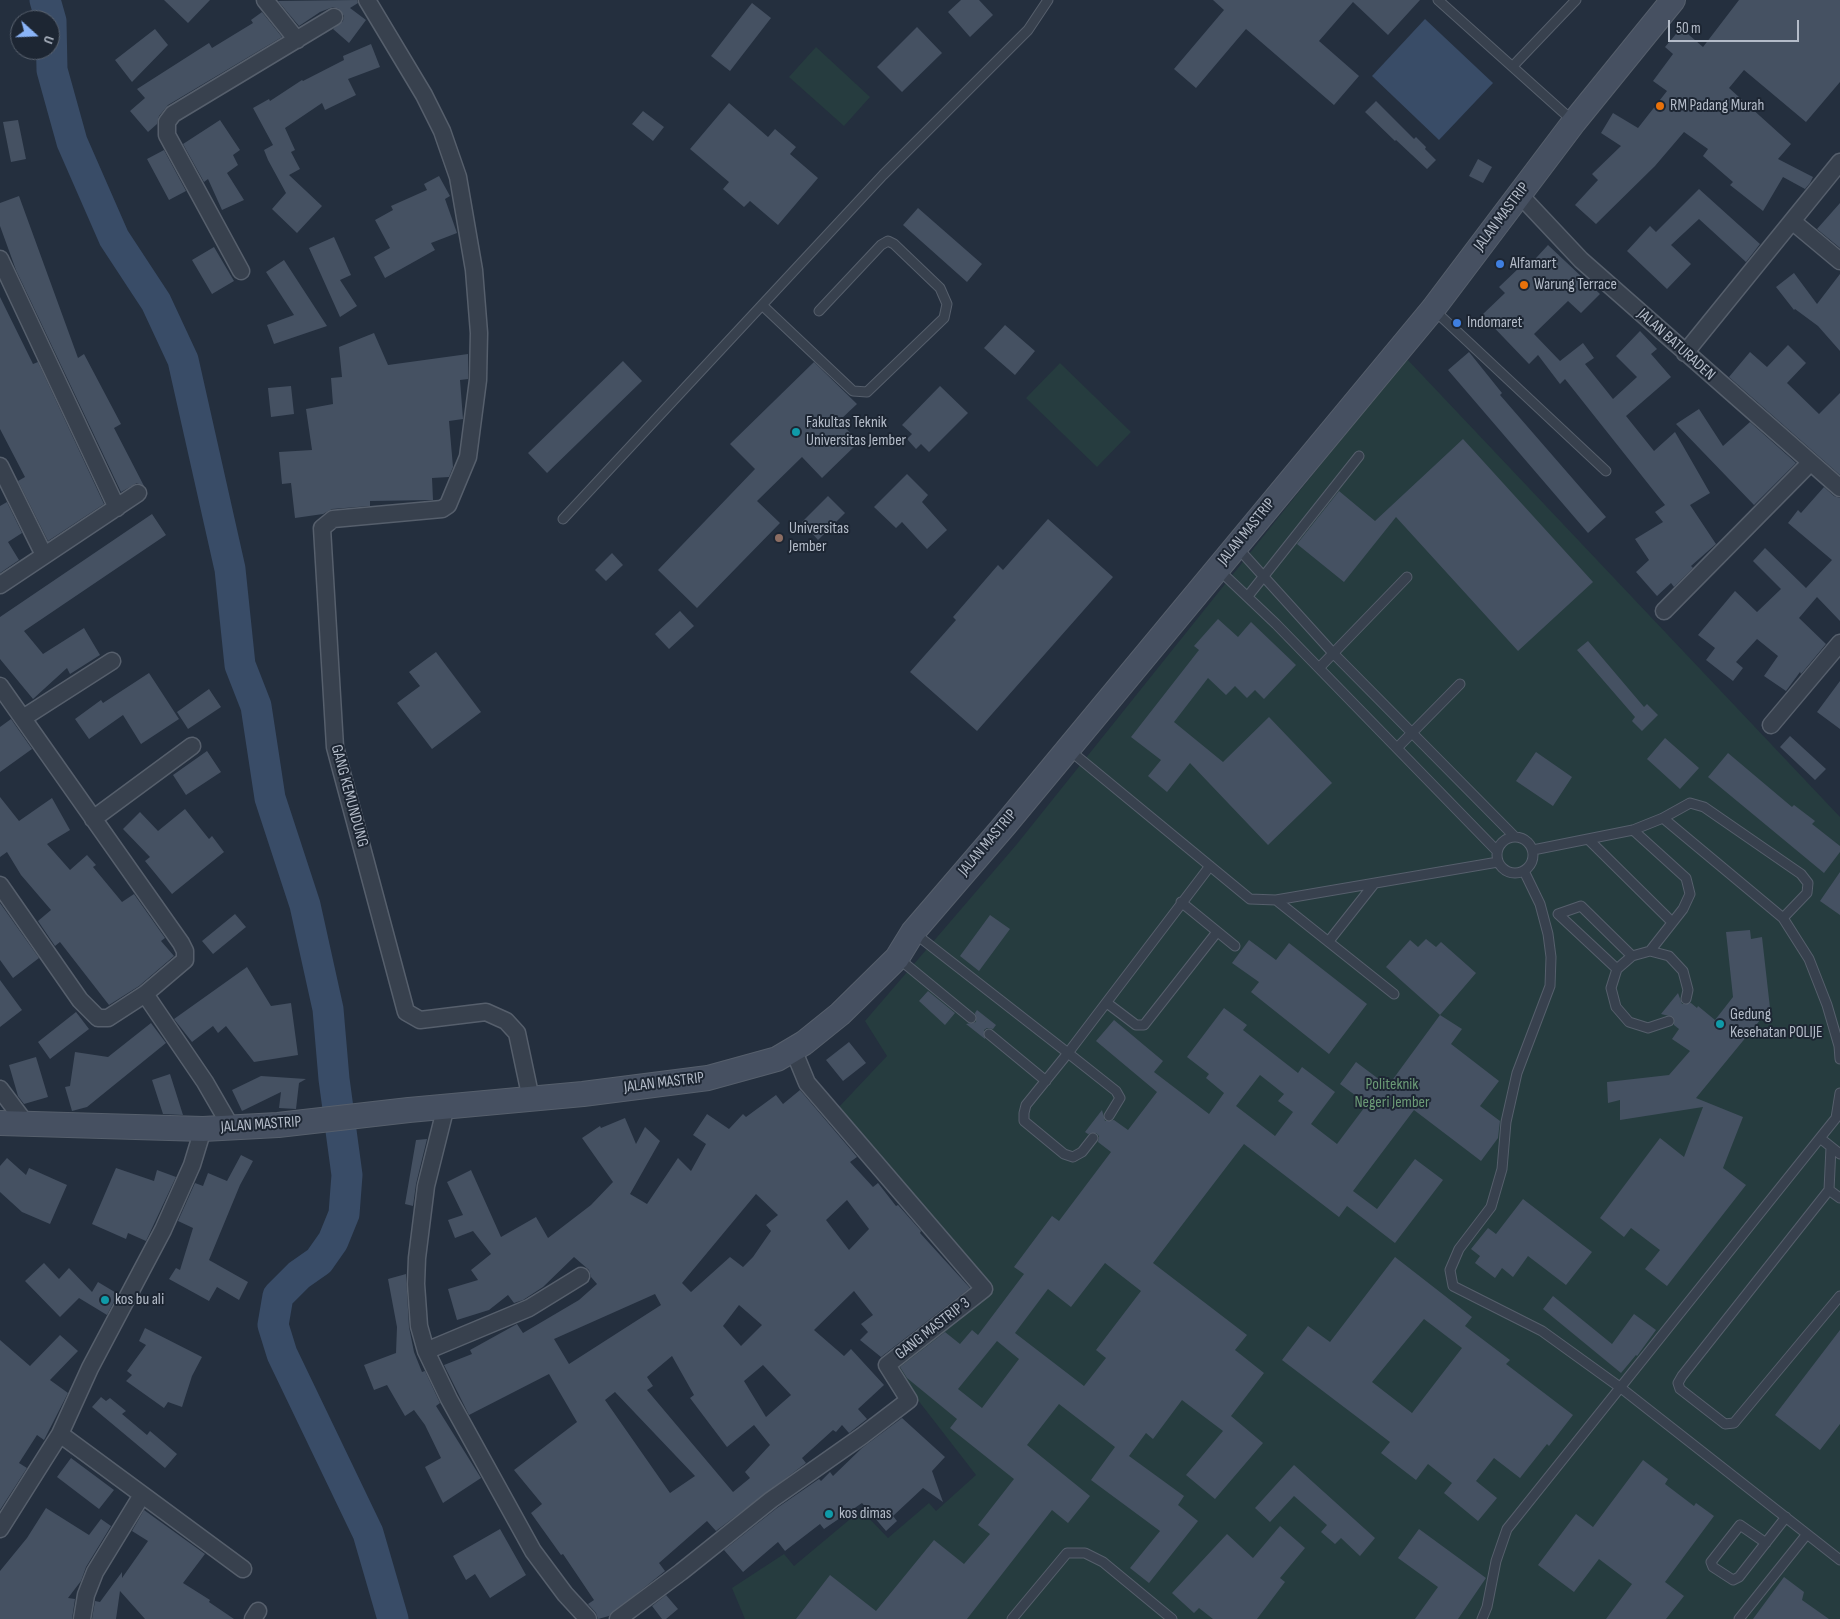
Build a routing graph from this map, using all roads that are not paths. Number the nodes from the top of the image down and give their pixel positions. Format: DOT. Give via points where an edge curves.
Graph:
graph roads {
  1 [pos="265,0"];
  2 [pos="367,0"];
  3 [pos="1048,0"];
  4 [pos="1438,0"];
  5 [pos="1576,0"];
  6 [pos="1673,0"];
  7 [pos="334,17"];
  8 [pos="297,40"];
  9 [pos="1513,66"];
  10 [pos="1574,122"];
  11 [pos="1840,162"];
  12 [pos="1520,194"];
  13 [pos="1792,221"];
  14 [pos="0,259"];
  15 [pos="1840,261"];
  16 [pos="241,271"];
  17 [pos="762,305"];
  18 [pos="1433,309"];
  19 [pos="819,311"];
  20 [pos="1685,353"];
  21 [pos="1359,456"];
  22 [pos="1810,463"];
  23 [pos="1606,471"];
  24 [pos="2,474"];
  25 [pos="1840,488"];
  26 [pos="138,493"];
  27 [pos="116,508"];
  28 [pos="563,519"];
  29 [pos="1236,546"];
  30 [pos="44,555"];
  31 [pos="1217,569"];
  32 [pos="1265,577"];
  33 [pos="1407,577"];
  34 [pos="0,585"];
  35 [pos="1248,596"];
  36 [pos="1664,611"];
  37 [pos="1840,644"];
  38 [pos="1333,653"];
  39 [pos="112,661"];
  40 [pos="1318,668"];
  41 [pos="1460,684"];
  42 [pos="0,686"];
  43 [pos="22,718"];
  44 [pos="1771,725"];
  45 [pos="1413,732"];
  46 [pos="192,746"];
  47 [pos="1397,748"];
  48 [pos="1068,749"];
  49 [pos="1663,818"];
  50 [pos="93,819"];
  51 [pos="1633,830"];
  52 [pos="1514,836"];
  53 [pos="1588,840"];
  54 [pos="1533,850"];
  55 [pos="1497,851"];
  56 [pos="1498,862"];
  57 [pos="1210,866"];
  58 [pos="1524,871"];
  59 [pos="1374,884"];
  60 [pos="0,886"];
  61 [pos="1276,900"];
  62 [pos="1181,902"];
  63 [pos="1540,904"];
  64 [pos="1558,914"];
  65 [pos="1783,918"];
  66 [pos="1672,922"];
  67 [pos="912,932"];
  68 [pos="1217,932"];
  69 [pos="1328,941"];
  70 [pos="1234,946"];
  71 [pos="1650,951"];
  72 [pos="1632,956"];
  73 [pos="897,958"];
  74 [pos="1617,969"];
  75 [pos="145,994"];
  76 [pos="1394,994"];
  77 [pos="1686,1000"];
  78 [pos="1107,1003"];
  79 [pos="971,1018"];
  80 [pos="1669,1021"];
  81 [pos="989,1034"];
  82 [pos="793,1049"];
  83 [pos="1068,1053"];
  84 [pos="1840,1059"];
  85 [pos="1046,1081"];
  86 [pos="0,1089"];
  87 [pos="529,1089"];
  88 [pos="1840,1093"];
  89 [pos="446,1106"];
  90 [pos="1109,1116"];
  91 [pos="0,1123"];
  92 [pos="27,1125"];
  93 [pos="231,1127"];
  94 [pos="203,1129"];
  95 [pos="1093,1138"];
  96 [pos="1820,1138"];
  97 [pos="1831,1147"];
  98 [pos="1840,1154"];
  99 [pos="1829,1190"];
  100 [pos="1840,1198"];
  101 [pos="582,1276"];
  102 [pos="1840,1296"];
  103 [pos="426,1351"];
  104 [pos="1621,1388"];
  105 [pos="60,1434"];
  106 [pos="142,1495"];
  107 [pos="1786,1518"];
  108 [pos="0,1529"];
  109 [pos="1806,1534"];
  110 [pos="1766,1543"];
  111 [pos="1840,1560"];
  112 [pos="243,1569"];
  113 [pos="82,1619"];
  114 [pos="588,1619"];
  115 [pos="618,1619"];
  116 [pos="1012,1619"];
  117 [pos="1172,1619"];
  118 [pos="1482,1619"];
  119 [pos="1739,1619"];
  1 -- 8 [label="street"];
  2 -- 87 [label="street, GANG KEMUNDUNG" via="424,95 442,131 458,178 474,270 479,333 478,380 468,457 452,499 442,508 333,519 322,528 335,747 406,1012 420,1020 486,1012 506,1021 517,1033"];
  3 -- 17 [label="lane" via="1028,30 883,175"];
  4 -- 9 [label="lane"];
  5 -- 9 [label="lane"];
  6 -- 10 [label="main road, JALAN MASTRIP"];
  7 -- 8 [label="street"];
  8 -- 16 [label="street" via="173,114 167,122 167,135"];
  9 -- 10 [label="lane"];
  10 -- 12 [label="main road, JALAN MASTRIP"];
  11 -- 13 [label="street"];
  12 -- 18 [label="main road, JALAN MASTRIP"];
  12 -- 20 [label="street, JALAN BATURADEN" via="1581,260"];
  13 -- 15 [label="street"];
  13 -- 20 [label="street"];
  14 -- 27 [label="street"];
  17 -- 19 [label="lane" via="853,391 867,392 944,318 947,304 940,288 888,241"];
  17 -- 28 [label="lane"];
  18 -- 23 [label="lane"];
  18 -- 29 [label="main road, JALAN MASTRIP"];
  20 -- 22 [label="street, JALAN BATURADEN"];
  21 -- 32 [label="lane"];
  22 -- 25 [label="street, JALAN BATURADEN"];
  22 -- 36 [label="street"];
  24 -- 30 [label="street"];
  26 -- 27 [label="street"];
  27 -- 30 [label="street"];
  29 -- 31 [label="main road, JALAN MASTRIP"];
  29 -- 32 [label="lane"];
  30 -- 34 [label="street"];
  31 -- 35 [label="lane"];
  31 -- 48 [label="main road, JALAN MASTRIP"];
  32 -- 35 [label="lane"];
  32 -- 38 [label="lane"];
  33 -- 38 [label="lane"];
  35 -- 40 [label="lane"];
  37 -- 44 [label="street"];
  38 -- 40 [label="lane"];
  38 -- 45 [label="lane"];
  39 -- 43 [label="street"];
  40 -- 47 [label="lane"];
  41 -- 45 [label="lane"];
  42 -- 43 [label="street"];
  43 -- 50 [label="street"];
  45 -- 47 [label="lane"];
  45 -- 52 [label="lane"];
  46 -- 50 [label="street"];
  47 -- 55 [label="lane"];
  48 -- 57 [label="lane"];
  48 -- 67 [label="main road, JALAN MASTRIP"];
  49 -- 51 [label="lane"];
  49 -- 65 [label="lane"];
  49 -- 65 [label="lane" via="1690,803 1704,807 1801,874 1808,883 1807,893"];
  50 -- 75 [label="street" via="185,951 182,964"];
  51 -- 53 [label="lane"];
  51 -- 66 [label="lane" via="1686,878 1690,894"];
  52 -- 54 [label="lane" via="1526,840"];
  52 -- 55 [label="lane" via="1503,841"];
  53 -- 54 [label="lane"];
  53 -- 66 [label="lane"];
  54 -- 58 [label="lane" via="1532,862"];
  55 -- 56 [label="lane"];
  56 -- 58 [label="lane" via="1512,873"];
  56 -- 59 [label="lane"];
  57 -- 61 [label="lane" via="1250,899"];
  57 -- 62 [label="lane"];
  58 -- 63 [label="lane"];
  59 -- 61 [label="lane"];
  59 -- 69 [label="lane"];
  60 -- 75 [label="street" via="95,1017 108,1018"];
  61 -- 69 [label="lane"];
  62 -- 68 [label="lane"];
  62 -- 78 [label="lane"];
  63 -- 64 [label="lane"];
  63 -- 104 [label="lane" via="1551,957 1550,986 1517,1073 1506,1122 1502,1169 1491,1207 1459,1248 1450,1270 1453,1286 1542,1331"];
  64 -- 72 [label="lane" via="1581,906"];
  64 -- 74 [label="lane"];
  65 -- 84 [label="lane" via="1809,958 1827,1005"];
  66 -- 71 [label="lane"];
  67 -- 73 [label="main road, JALAN MASTRIP"];
  67 -- 83 [label="lane"];
  68 -- 70 [label="lane"];
  68 -- 78 [label="lane" via="1144,1026 1136,1025"];
  69 -- 76 [label="lane"];
  71 -- 72 [label="lane"];
  71 -- 77 [label="lane" via="1669,956 1683,971 1688,990"];
  72 -- 74 [label="lane"];
  73 -- 79 [label="lane"];
  73 -- 82 [label="main road, JALAN MASTRIP" via="840,1014"];
  74 -- 80 [label="lane" via="1611,988 1616,1008 1629,1022 1648,1028"];
  75 -- 93 [label="street" via="205,1082"];
  78 -- 83 [label="lane"];
  81 -- 85 [label="lane"];
  82 -- 87 [label="main road, JALAN MASTRIP" via="777,1058 708,1078"];
  82 -- 115 [label="street, GANG MASTRIP 3" via="807,1083 984,1289 887,1364 908,1400 771,1500"];
  83 -- 85 [label="lane"];
  83 -- 90 [label="lane" via="1116,1090 1120,1098"];
  85 -- 95 [label="lane" via="1026,1105 1024,1121 1064,1154 1074,1157"];
  86 -- 92 [label="street"];
  87 -- 89 [label="main road, JALAN MASTRIP"];
  88 -- 96 [label="lane" via="1836,1118"];
  89 -- 93 [label="main road, JALAN MASTRIP" via="278,1125"];
  89 -- 103 [label="street" via="426,1186 417,1258 419,1326"];
  91 -- 92 [label="main road, JALAN MASTRIP"];
  92 -- 94 [label="main road, JALAN MASTRIP"];
  93 -- 94 [label="main road, JALAN MASTRIP"];
  94 -- 105 [label="street" via="192,1165 163,1230 90,1368"];
  96 -- 97 [label="lane"];
  96 -- 104 [label="lane"];
  97 -- 98 [label="lane"];
  97 -- 99 [label="lane"];
  99 -- 100 [label="lane"];
  99 -- 102 [label="lane" via="1682,1376 1678,1383 1680,1389 1725,1424 1734,1424"];
  101 -- 103 [label="street" via="529,1308"];
  103 -- 114 [label="street" via="533,1551"];
  104 -- 107 [label="lane"];
  104 -- 118 [label="lane" via="1507,1529"];
  105 -- 106 [label="street"];
  105 -- 108 [label="street"];
  106 -- 112 [label="street"];
  106 -- 113 [label="street" via="94,1572"];
  107 -- 109 [label="lane"];
  107 -- 110 [label="lane"];
  109 -- 111 [label="lane"];
  109 -- 119 [label="lane"];
  110 -- 110 [label="lane" via="1740,1577 1733,1580 1711,1562 1740,1525"];
  116 -- 117 [label="lane" via="1067,1552 1085,1553 1103,1562"];
}
